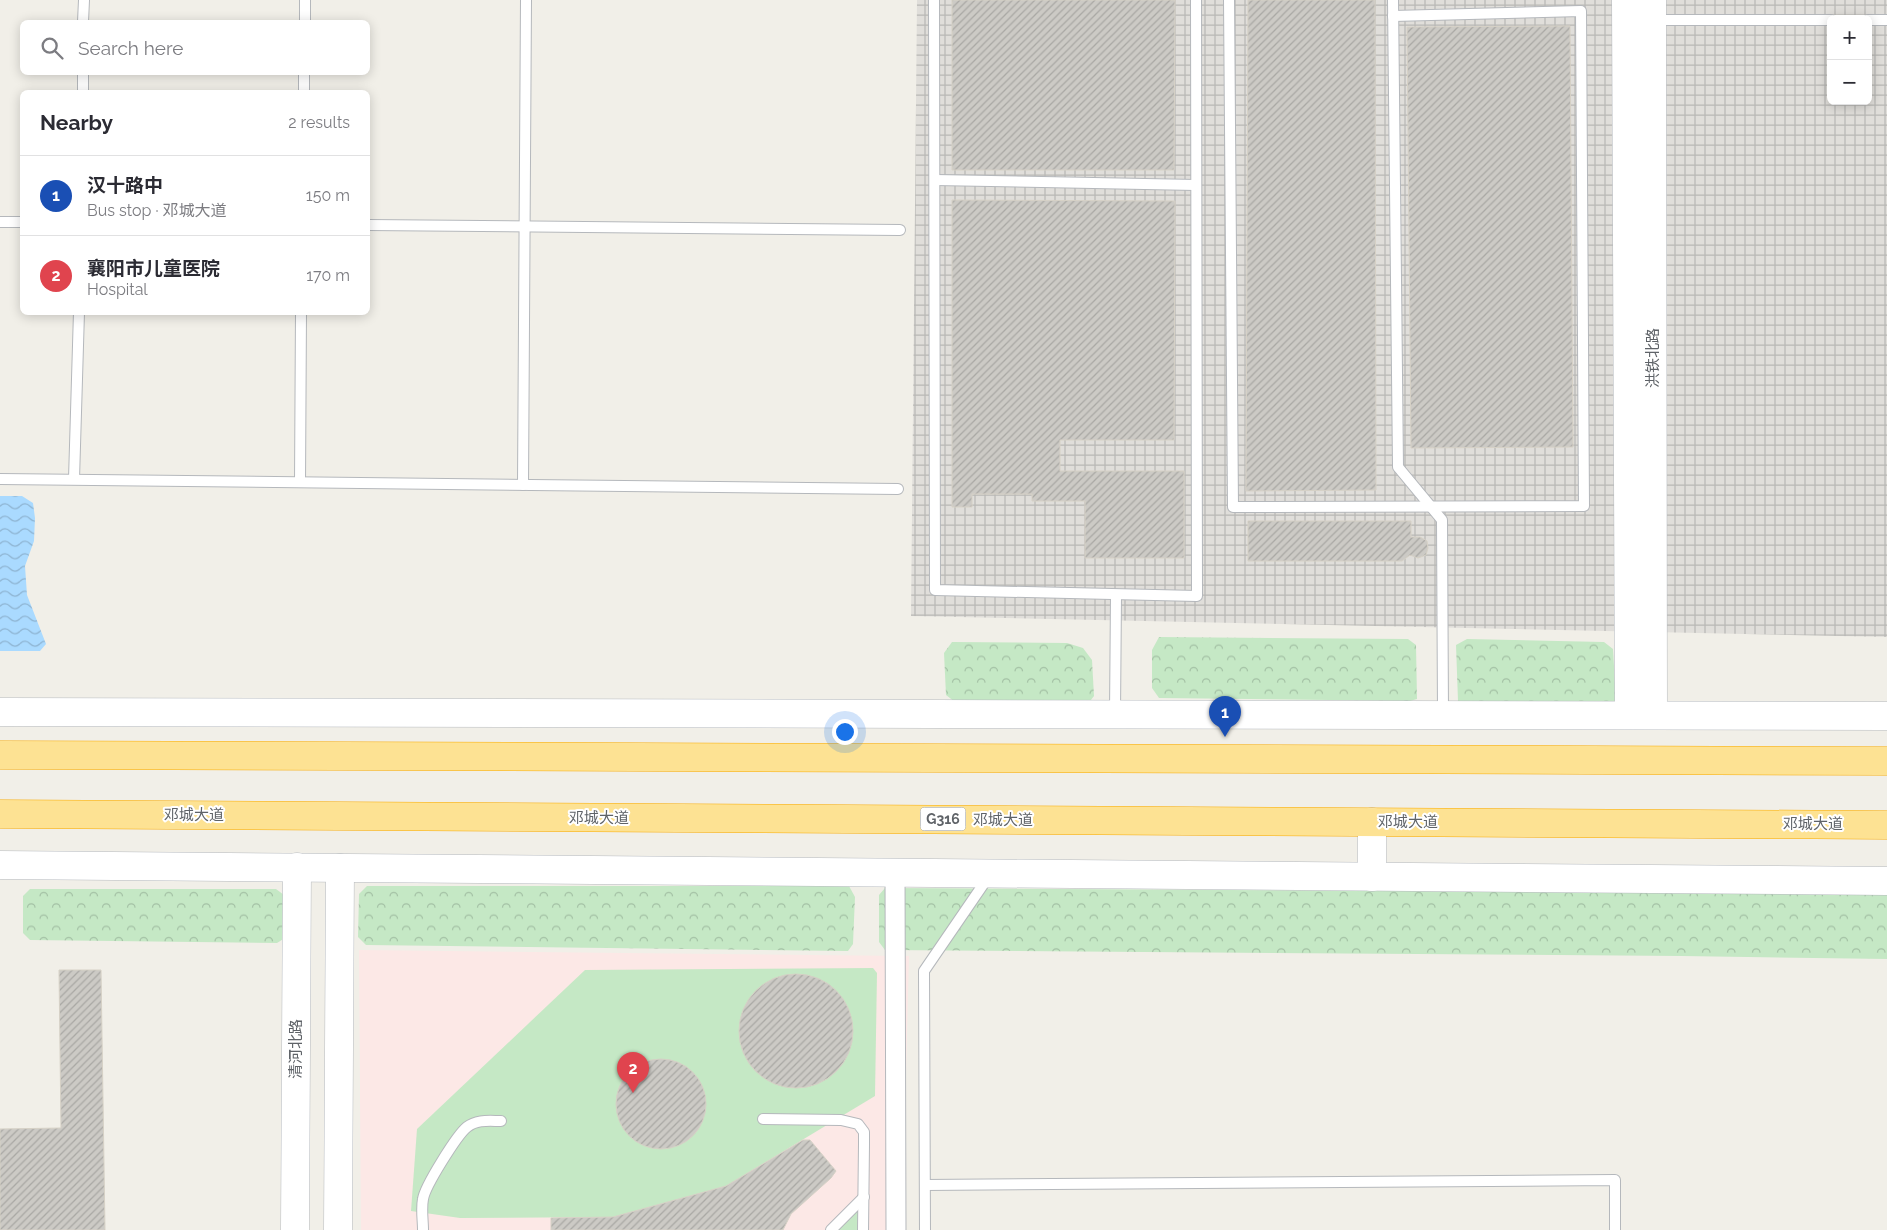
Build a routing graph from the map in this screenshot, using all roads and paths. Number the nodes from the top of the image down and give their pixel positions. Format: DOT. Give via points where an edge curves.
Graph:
graph roads {
  1 [pos="84,0"];
  2 [pos="305,0"];
  3 [pos="526,0"];
  4 [pos="934,0"];
  5 [pos="1196,0"];
  6 [pos="1229,0"];
  7 [pos="1393,0"];
  8 [pos="1639,14"];
  9 [pos="1394,16"];
  10 [pos="84,20"];
  11 [pos="305,20"];
  12 [pos="1827,20"];
  13 [pos="1872,20"];
  14 [pos="1887,20"];
  15 [pos="83,75"];
  16 [pos="304,75"];
  17 [pos="83,90"];
  18 [pos="304,90"];
  19 [pos="935,180"];
  20 [pos="1196,185"];
  21 [pos="0,222"];
  22 [pos="20,222"];
  23 [pos="370,225"];
  24 [pos="525,226"];
  25 [pos="900,230"];
  26 [pos="79,315"];
  27 [pos="301,315"];
  28 [pos="0,478"];
  29 [pos="74,479"];
  30 [pos="300,482"];
  31 [pos="523,485"];
  32 [pos="898,489"];
  33 [pos="1431,507"];
  34 [pos="1116,595"];
  35 [pos="0,712"];
  36 [pos="1115,714"];
  37 [pos="1443,715"];
  38 [pos="1641,715"];
  39 [pos="1887,716"];
  40 [pos="0,755"];
  41 [pos="1887,760"];
  42 [pos="0,814"];
  43 [pos="1372,822"];
  44 [pos="1887,824"];
  45 [pos="0,865"];
  46 [pos="297,867"];
  47 [pos="340,868"];
  48 [pos="895,872"];
  49 [pos="991,873"];
  50 [pos="1372,877"];
  51 [pos="1887,881"];
  52 [pos="763,1119"];
  53 [pos="501,1121"];
  54 [pos="925,1185"];
  55 [pos="864,1197"];
  56 [pos="295,1230"];
  57 [pos="338,1230"];
  58 [pos="423,1230"];
  59 [pos="831,1230"];
  60 [pos="863,1230"];
  61 [pos="896,1230"];
  62 [pos="925,1230"];
  63 [pos="1615,1230"];
  1 -- 10 [label="lane"];
  2 -- 11 [label="lane"];
  3 -- 24 [label="lane"];
  4 -- 19 [label="lane"];
  5 -- 20 [label="lane"];
  6 -- 33 [label="lane" via="1233,507"];
  7 -- 9 [label="lane"];
  8 -- 12 [label="lane"];
  8 -- 38 [label="street, 洪铁北路"];
  9 -- 33 [label="lane" via="1398,468"];
  9 -- 33 [label="lane" via="1581,11 1584,506"];
  13 -- 14 [label="lane"];
  15 -- 17 [label="lane"];
  16 -- 18 [label="lane"];
  19 -- 20 [label="lane"];
  19 -- 34 [label="lane" via="935,590"];
  20 -- 34 [label="lane" via="1197,596"];
  21 -- 22 [label="lane"];
  23 -- 24 [label="lane"];
  24 -- 25 [label="lane"];
  24 -- 31 [label="lane"];
  26 -- 29 [label="lane"];
  27 -- 30 [label="lane"];
  28 -- 29 [label="lane"];
  29 -- 30 [label="lane"];
  30 -- 31 [label="lane"];
  31 -- 32 [label="lane"];
  33 -- 37 [label="lane" via="1442,520"];
  34 -- 36 [label="lane"];
  35 -- 36 [label="street"];
  36 -- 37 [label="street"];
  37 -- 38 [label="street"];
  38 -- 39 [label="street"];
  40 -- 41 [label="highway"];
  42 -- 43 [label="highway, 邓城大道 / G316"];
  43 -- 44 [label="highway, 邓城大道 / G316"];
  43 -- 50 [label="street"];
  45 -- 46 [label="street"];
  46 -- 47 [label="street"];
  46 -- 56 [label="street, 清河北路"];
  47 -- 48 [label="street"];
  47 -- 57 [label="street"];
  48 -- 49 [label="street"];
  48 -- 61 [label="street"];
  49 -- 50 [label="street"];
  49 -- 54 [label="lane" via="924,971"];
  50 -- 51 [label="street"];
  52 -- 55 [label="lane" via="841,1120 858,1124 864,1132"];
  53 -- 58 [label="lane" via="483,1120 468,1126 460,1136 423,1197"];
  54 -- 62 [label="lane"];
  54 -- 63 [label="lane" via="1615,1180"];
  55 -- 59 [label="lane"];
  55 -- 60 [label="lane"];
}
